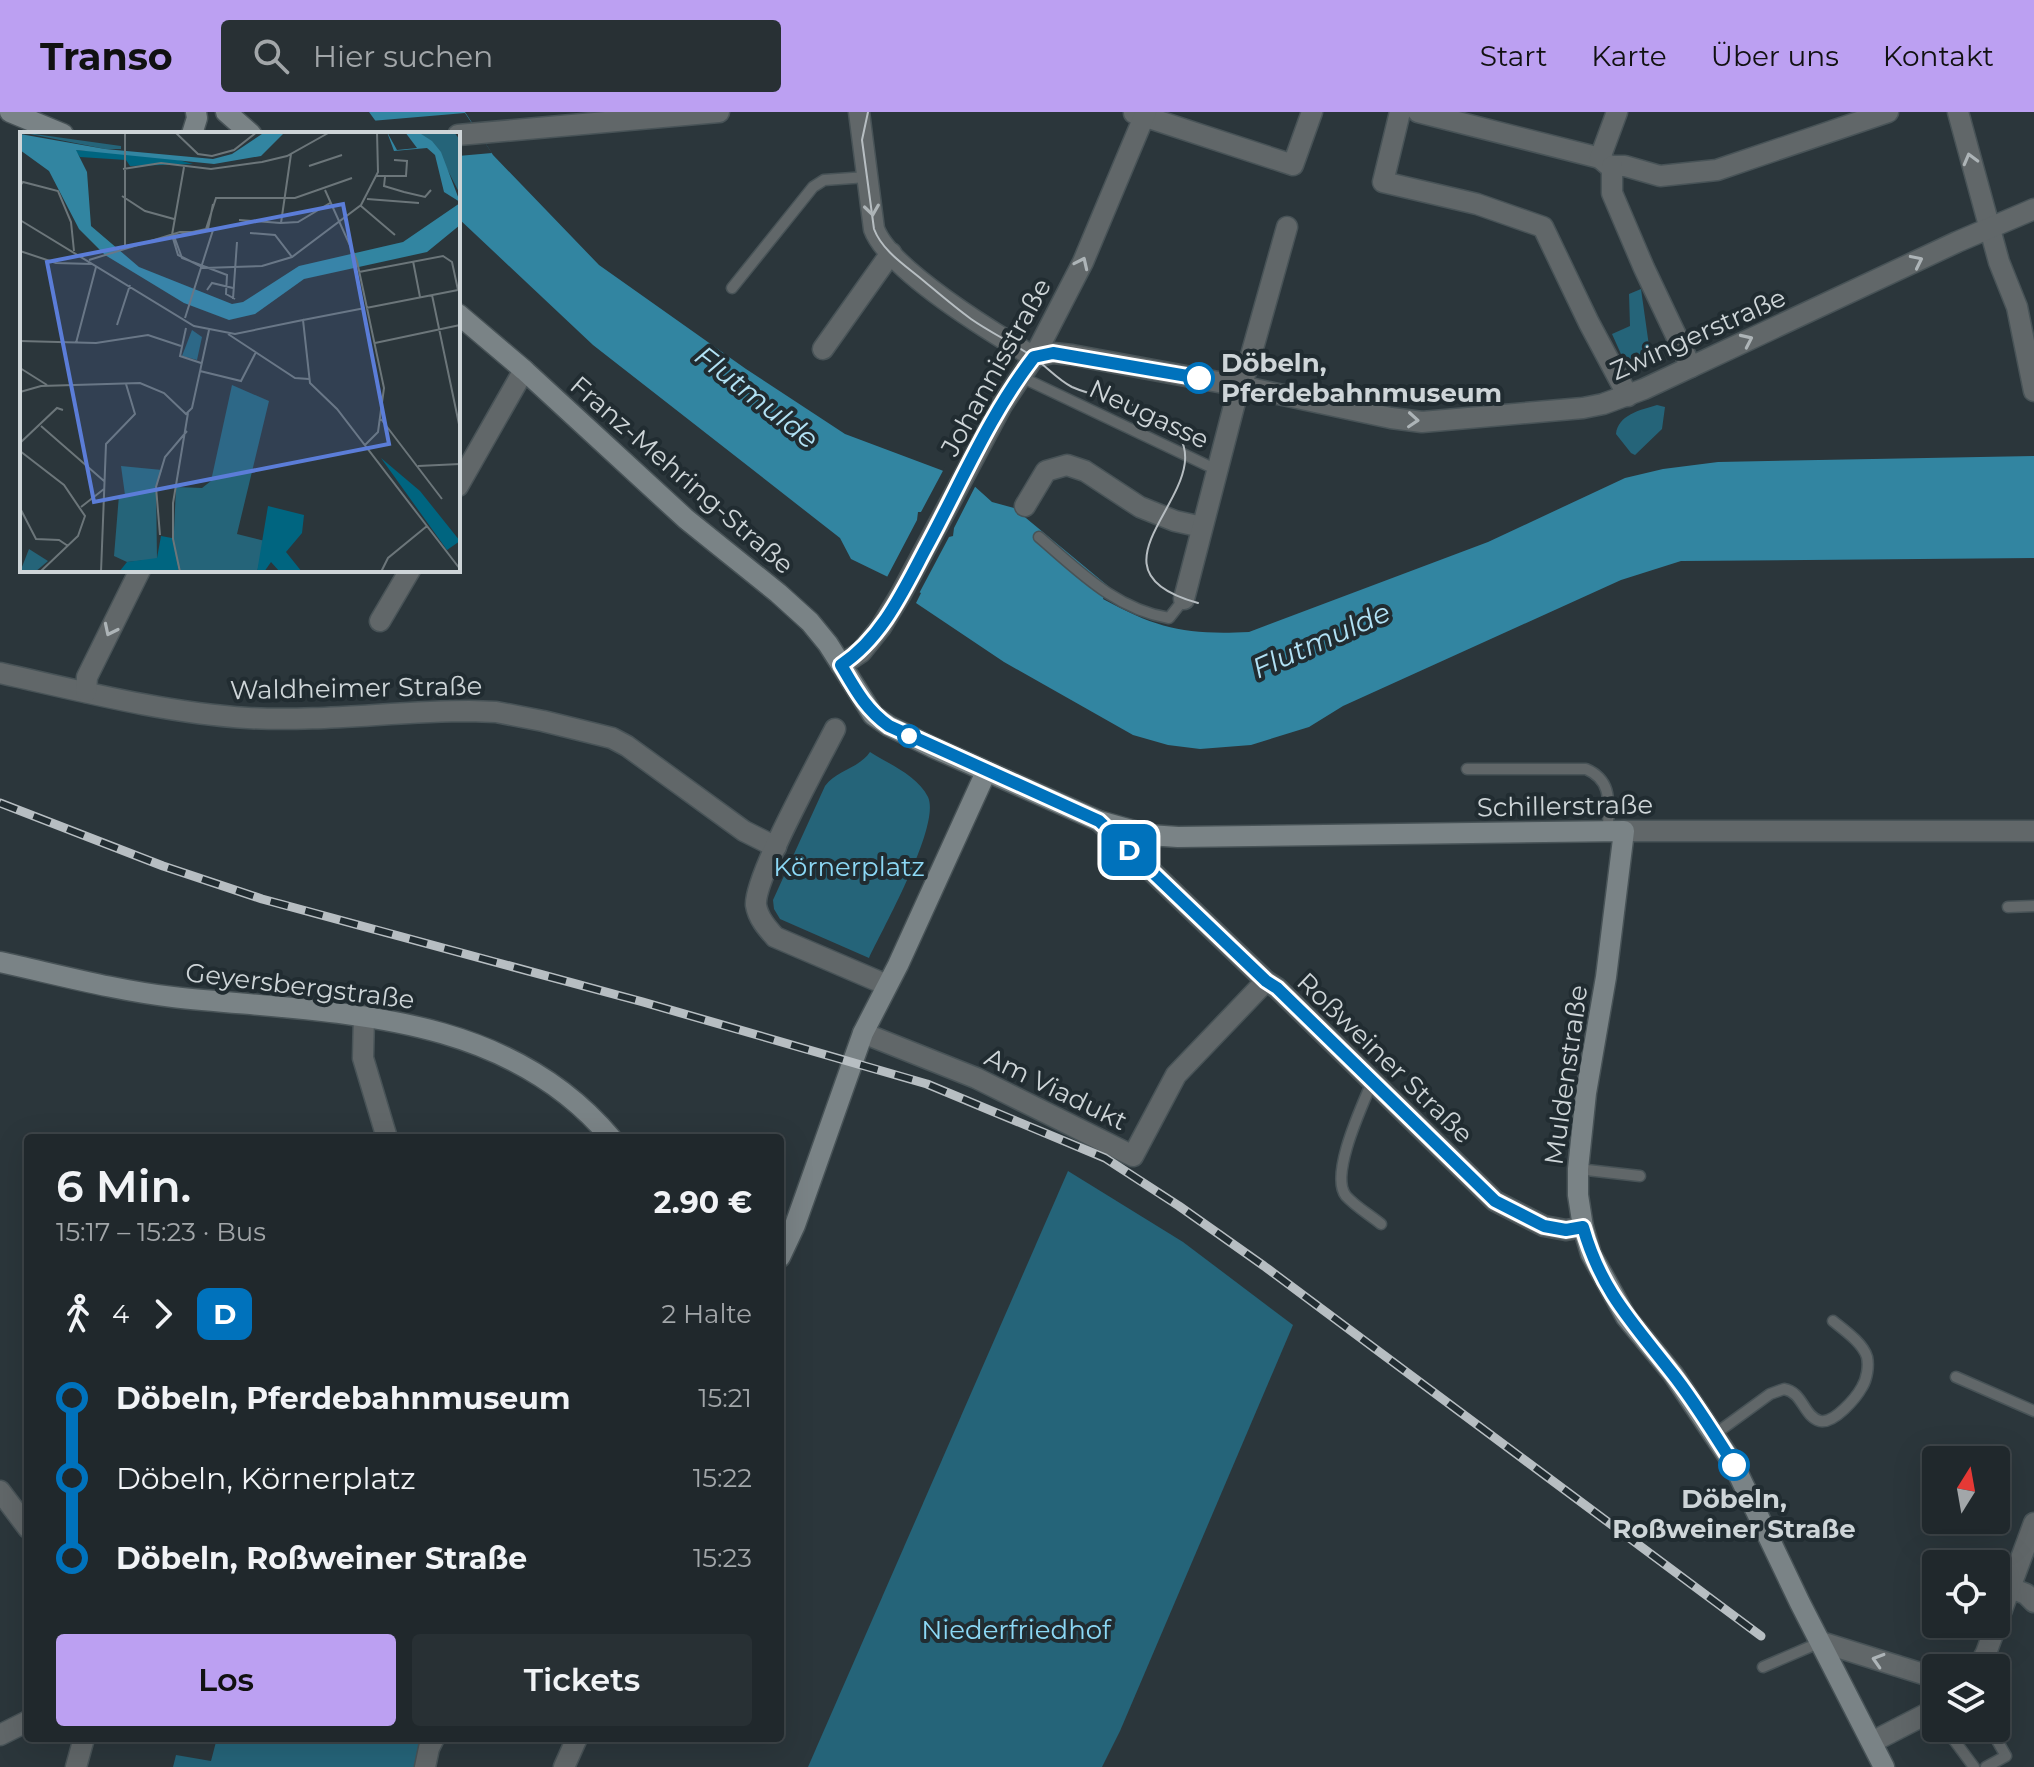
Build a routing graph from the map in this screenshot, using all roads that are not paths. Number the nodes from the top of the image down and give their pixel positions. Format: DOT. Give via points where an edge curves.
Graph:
graph roads {
  1 [pos="10,112"];
  2 [pos="196,112"];
  3 [pos="226,112"];
  4 [pos="542,112"];
  5 [pos="719,112"];
  6 [pos="859,112"];
  7 [pos="1312,112"];
  8 [pos="1400,112"];
  9 [pos="1418,112"];
  10 [pos="1617,112"];
  11 [pos="1888,112"];
  12 [pos="1958,112"];
  13 [pos="1141,114"];
  14 [pos="527,130"];
  15 [pos="58,132"];
  16 [pos="193,132"];
  17 [pos="249,132"];
  18 [pos="468,135"];
  19 [pos="1606,162"];
  20 [pos="867,177"];
  21 [pos="2034,209"];
  22 [pos="1287,227"];
  23 [pos="1989,228"];
  24 [pos="891,253"];
  25 [pos="732,288"];
  26 [pos="460,316"];
  27 [pos="823,349"];
  28 [pos="1034,357"];
  29 [pos="1691,367"];
  30 [pos="524,370"];
  31 [pos="1019,376"];
  32 [pos="1240,386"];
  33 [pos="2034,391"];
  34 [pos="1628,396"];
  35 [pos="1217,470"];
  36 [pos="460,482"];
  37 [pos="1025,506"];
  38 [pos="1202,527"];
  39 [pos="1039,537"];
  40 [pos="139,572"];
  41 [pos="409,572"];
  42 [pos="1184,599"];
  43 [pos="380,621"];
  44 [pos="841,665"];
  45 [pos="0,673"];
  46 [pos="86,692"];
  47 [pos="835,729"];
  48 [pos="1467,769"];
  49 [pos="986,772"];
  50 [pos="1099,821"];
  51 [pos="1616,831"];
  52 [pos="2034,831"];
  53 [pos="776,847"];
  54 [pos="2034,906"];
  55 [pos="2008,907"];
  56 [pos="0,962"];
  57 [pos="1266,981"];
  58 [pos="887,985"];
  59 [pos="364,1016"];
  60 [pos="863,1033"];
  61 [pos="1372,1082"];
  62 [pos="386,1134"];
  63 [pos="607,1134"];
  64 [pos="1578,1169"];
  65 [pos="1640,1176"];
  66 [pos="1381,1224"];
  67 [pos="1583,1227"];
  68 [pos="784,1248"];
  69 [pos="1833,1321"];
  70 [pos="1956,1377"];
  71 [pos="2034,1411"];
  72 [pos="1715,1434"];
  73 [pos="0,1491"];
  74 [pos="24,1523"];
  75 [pos="2034,1523"];
  76 [pos="2011,1588"];
  77 [pos="2034,1602"];
  78 [pos="1821,1642"];
  79 [pos="1984,1654"];
  80 [pos="1763,1667"];
  81 [pos="1922,1674"];
  82 [pos="24,1723"];
  83 [pos="1922,1723"];
  84 [pos="0,1735"];
  85 [pos="83,1742"];
  86 [pos="432,1742"];
  87 [pos="575,1742"];
  88 [pos="1872,1742"];
  89 [pos="1955,1742"];
  90 [pos="1998,1742"];
  91 [pos="76,1767"];
  92 [pos="425,1767"];
  93 [pos="564,1767"];
  94 [pos="1884,1767"];
  95 [pos="1974,1767"];
  96 [pos="1986,1767"];
  1 -- 15 [label="main road"];
  2 -- 16 [label="main road"];
  3 -- 17 [label="main road"];
  4 -- 14 [label="street"];
  5 -- 14 [label="street"];
  6 -- 20 [label="street"];
  7 -- 13 [label="street" via="1293,165"];
  8 -- 34 [label="street" via="1383,182 1477,204 1543,227"];
  9 -- 19 [label="street"];
  10 -- 19 [label="street"];
  11 -- 19 [label="street" via="1717,170 1660,176"];
  23 -- 12 [label="street, one-way"];
  28 -- 13 [label="street, Johannisstraße, one-way" via="1083,262"];
  14 -- 18 [label="street"];
  19 -- 29 [label="street" via="1612,193"];
  20 -- 24 [label="street, one-way" via="876,234"];
  20 -- 25 [label="lane" via="824,180 813,187"];
  21 -- 23 [label="street, Zwingerstraße"];
  22 -- 32 [label="street"];
  29 -- 23 [label="street, Zwingerstraße, one-way"];
  23 -- 33 [label="street" via="2017,307"];
  24 -- 27 [label="street"];
  24 -- 28 [label="street" via="972,319"];
  26 -- 30 [label="main road, Franz-Mehring-Straße"];
  28 -- 31 [label="street, Johannisstraße"];
  28 -- 32 [label="street, Zwingerstraße" via="1072,355"];
  29 -- 34 [label="street, Zwingerstraße"];
  30 -- 36 [label="street"];
  30 -- 44 [label="main road, Franz-Mehring-Straße" via="686,519 810,622"];
  31 -- 35 [label="lane, Neugasse"];
  31 -- 44 [label="street, Johannisstraße" via="881,627 861,652"];
  32 -- 34 [label="street, Zwingerstraße, one-way" via="1422,422 1555,412"];
  32 -- 35 [label="street"];
  35 -- 38 [label="street"];
  37 -- 38 [label="street" via="1046,471 1067,465 1140,507"];
  38 -- 42 [label="street"];
  39 -- 42 [label="lane" via="1103,593 1150,615 1169,618"];
  40 -- 46 [label="street, one-way" via="87,677"];
  41 -- 43 [label="street"];
  44 -- 49 [label="main road, Franz-Mehring-Straße" via="873,715"];
  45 -- 46 [label="street, Waldheimer Straße"];
  46 -- 53 [label="street, Waldheimer Straße" via="239,717 469,711 576,728 627,746 744,831"];
  47 -- 53 [label="street"];
  48 -- 51 [label="lane" via="1586,769 1606,784"];
  49 -- 50 [label="main road"];
  49 -- 58 [label="main road"];
  50 -- 51 [label="main road, Schillerstraße" via="1178,837"];
  50 -- 57 [label="street, Roßweiner Straße"];
  51 -- 52 [label="street, Schillerstraße"];
  51 -- 64 [label="main road, Muldenstraße" via="1606,977"];
  53 -- 58 [label="street" via="758,890 756,907 762,922 775,937"];
  54 -- 55 [label="lane"];
  56 -- 59 [label="main road, Geyersbergstraße" via="170,997"];
  57 -- 60 [label="street, Am Viadukt" via="1176,1075 1133,1156 976,1078"];
  57 -- 61 [label="street, Roßweiner Straße"];
  58 -- 60 [label="main road"];
  59 -- 62 [label="street" via="363,1058"];
  59 -- 63 [label="main road, Geyersbergstraße" via="426,1028 490,1049 560,1091"];
  60 -- 68 [label="main road"];
  61 -- 66 [label="lane" via="1346,1150 1342,1188"];
  61 -- 67 [label="street, Roßweiner Straße" via="1495,1201 1544,1226"];
  64 -- 65 [label="lane"];
  64 -- 67 [label="main road, Muldenstraße"];
  67 -- 72 [label="main road, Muldenstraße" via="1591,1254 1626,1317"];
  69 -- 72 [label="lane" via="1868,1360 1860,1391 1833,1418 1817,1420 1797,1395 1784,1389"];
  70 -- 71 [label="lane"];
  72 -- 78 [label="main road"];
  73 -- 74 [label="street"];
  75 -- 76 [label="street"];
  76 -- 77 [label="street"];
  76 -- 79 [label="street"];
  78 -- 80 [label="lane"];
  81 -- 78 [label="street, one-way"];
  78 -- 88 [label="main road"];
  82 -- 84 [label="street"];
  83 -- 88 [label="street"];
  85 -- 91 [label="street"];
  86 -- 92 [label="street"];
  87 -- 93 [label="street"];
  88 -- 94 [label="main road"];
  89 -- 95 [label="lane"];
  90 -- 96 [label="lane" via="2006,1756"];
}
